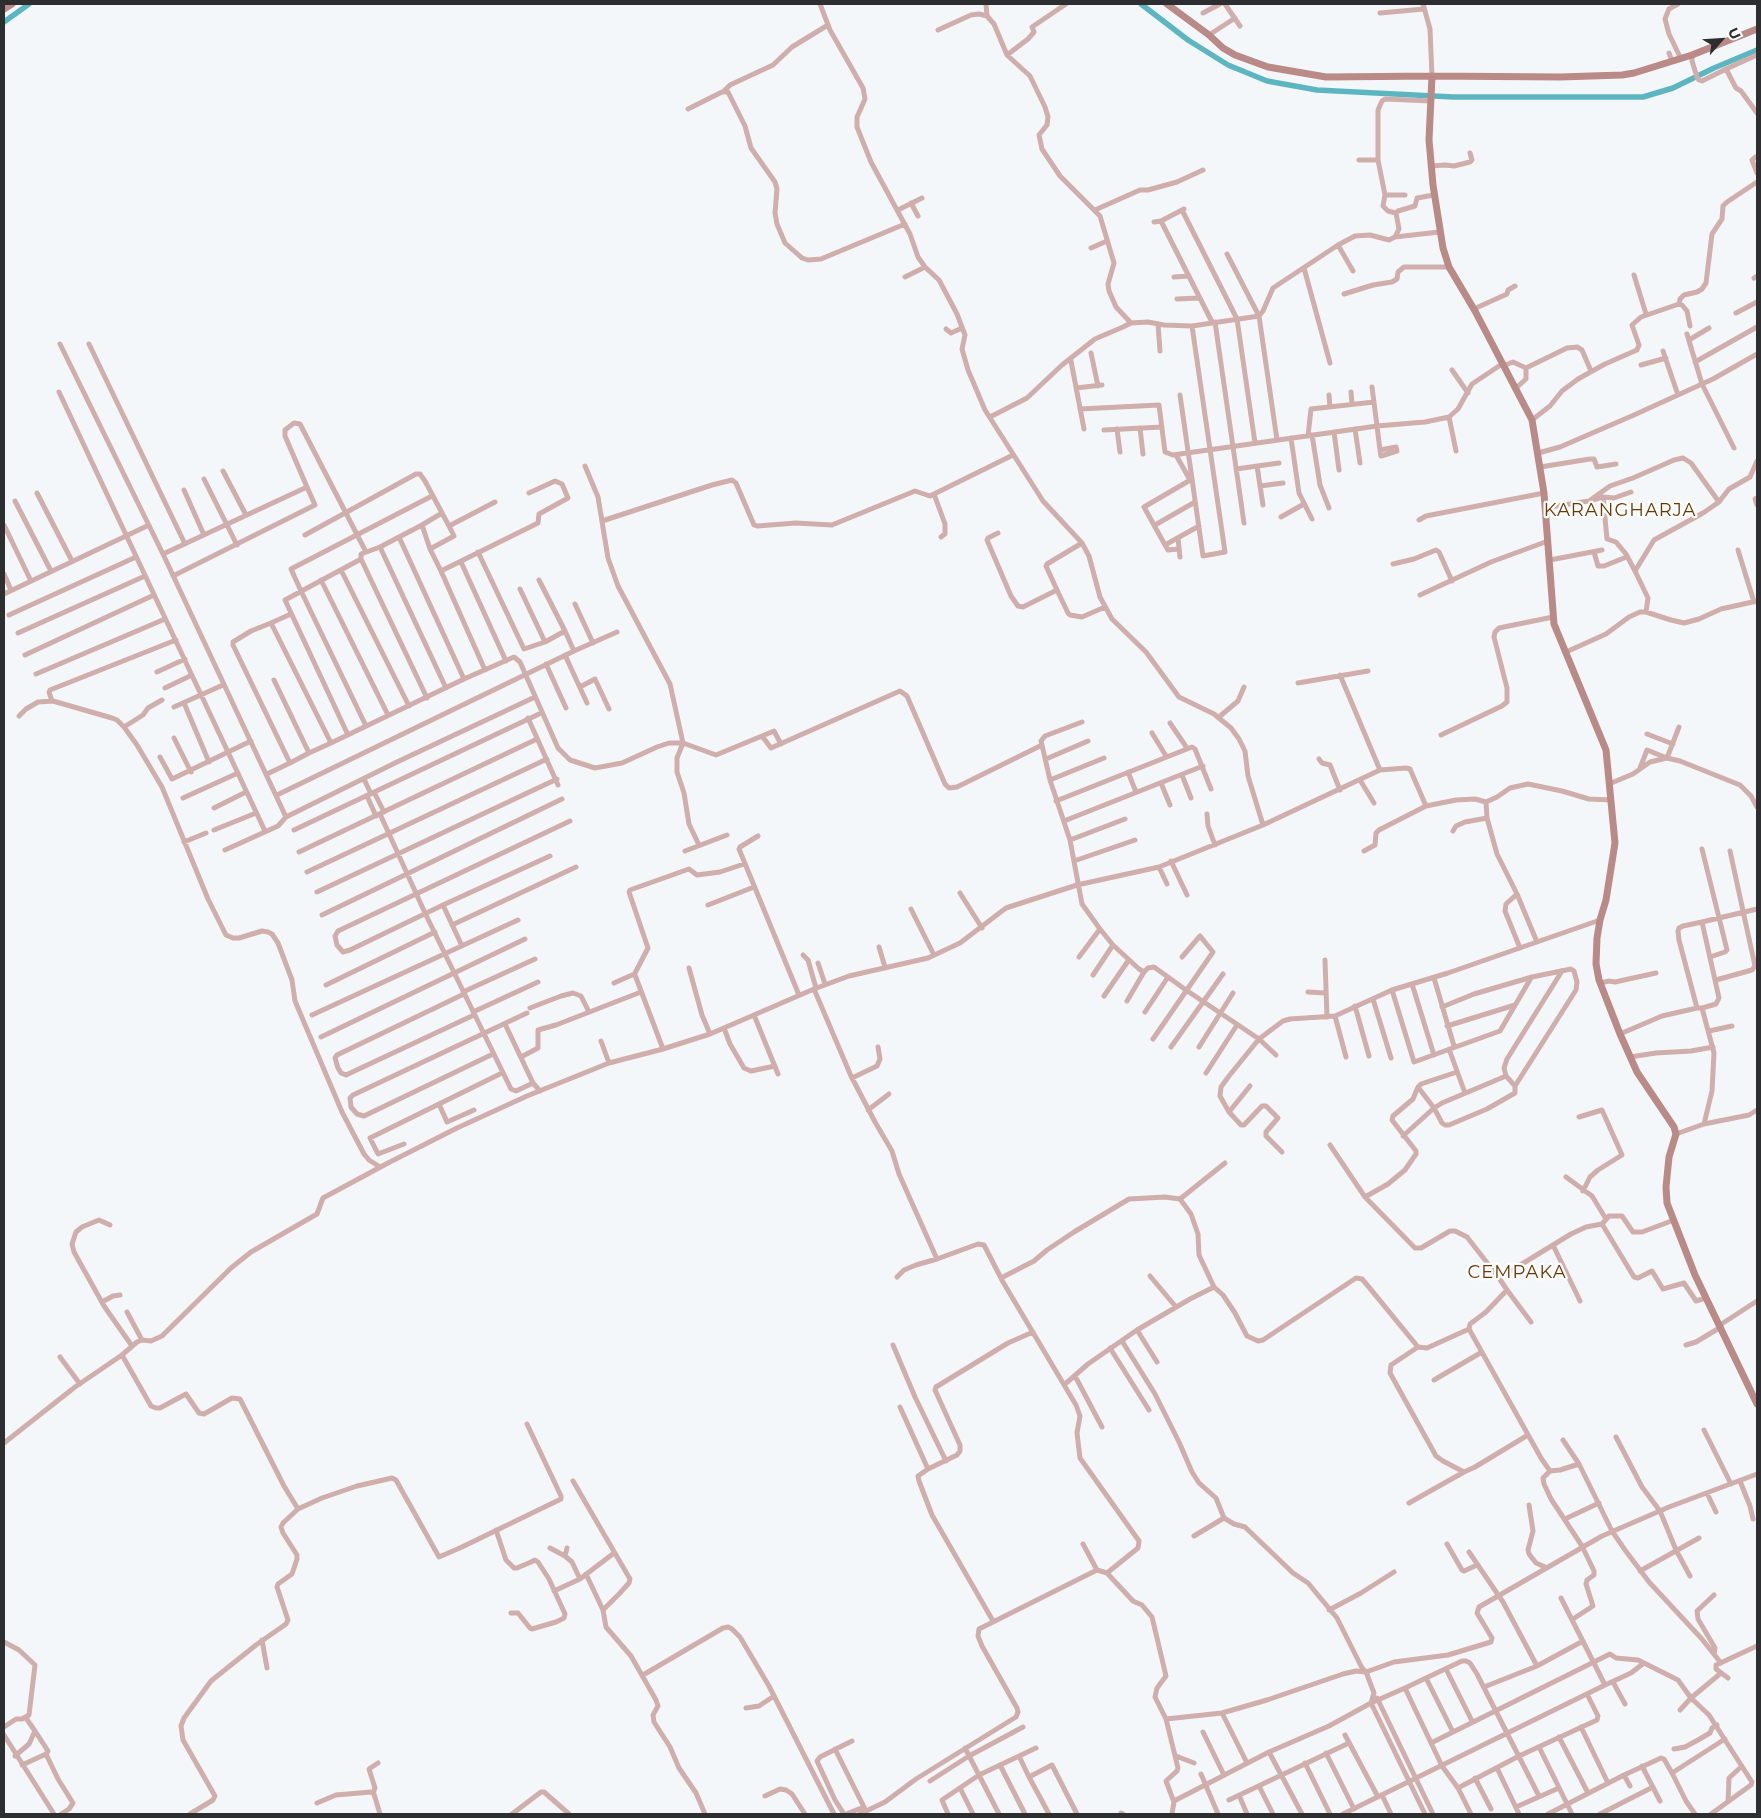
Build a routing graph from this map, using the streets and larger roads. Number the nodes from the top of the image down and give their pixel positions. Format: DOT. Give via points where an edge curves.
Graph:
graph roads {
  1 [pos="12,4"];
  2 [pos="820,4"];
  3 [pos="986,4"];
  4 [pos="1066,4"];
  5 [pos="1167,4"];
  6 [pos="1220,4"];
  7 [pos="1225,4"];
  8 [pos="1678,4"];
  9 [pos="1424,5"];
  10 [pos="1669,6"];
  11 [pos="4,9"];
  12 [pos="1203,13"];
  13 [pos="1380,13"];
  14 [pos="987,16"];
  15 [pos="1235,18"];
  16 [pos="828,25"];
  17 [pos="1240,26"];
  18 [pos="1757,28"];
  19 [pos="938,30"];
  20 [pos="1210,35"];
  21 [pos="1669,53"];
  22 [pos="1006,55"];
  23 [pos="1757,56"];
  24 [pos="1692,58"];
  25 [pos="1680,59"];
  26 [pos="1672,61"];
  27 [pos="1726,69"];
  28 [pos="1432,78"];
  29 [pos="724,91"];
  30 [pos="1431,100"];
  31 [pos="688,109"];
  32 [pos="1757,113"];
  33 [pos="1470,153"];
  34 [pos="1757,156"];
  35 [pos="1359,160"];
  36 [pos="1378,160"];
  37 [pos="1431,166"];
  38 [pos="1203,170"];
  39 [pos="1757,174"];
  40 [pos="1757,182"];
  41 [pos="1385,194"];
  42 [pos="1405,195"];
  43 [pos="1434,195"];
  44 [pos="922,198"];
  45 [pos="910,203"];
  46 [pos="898,210"];
  47 [pos="1095,210"];
  48 [pos="1396,213"];
  49 [pos="918,216"];
  50 [pos="1161,221"];
  51 [pos="1154,222"];
  52 [pos="905,224"];
  53 [pos="1439,232"];
  54 [pos="1395,237"];
  55 [pos="1107,241"];
  56 [pos="1338,245"];
  57 [pos="1091,248"];
  58 [pos="1227,254"];
  59 [pos="1449,266"];
  60 [pos="925,267"];
  61 [pos="1304,268"];
  62 [pos="1353,272"];
  63 [pos="1189,276"];
  64 [pos="1634,276"];
  65 [pos="905,277"];
  66 [pos="1174,277"];
  67 [pos="1515,286"];
  68 [pos="1344,294"];
  69 [pos="1200,298"];
  70 [pos="1177,299"];
  71 [pos="1757,302"];
  72 [pos="1679,304"];
  73 [pos="1475,311"];
  74 [pos="1736,313"];
  75 [pos="1646,314"];
  76 [pos="1259,316"];
  77 [pos="1236,319"];
  78 [pos="1214,322"];
  79 [pos="1131,324"];
  80 [pos="1158,324"];
  81 [pos="1192,326"];
  82 [pos="1690,326"];
  83 [pos="1757,327"];
  84 [pos="962,328"];
  85 [pos="1708,328"];
  86 [pos="946,329"];
  87 [pos="60,344"];
  88 [pos="89,344"];
  89 [pos="1160,351"];
  90 [pos="1663,351"];
  91 [pos="1091,353"];
  92 [pos="1757,354"];
  93 [pos="1666,358"];
  94 [pos="1071,360"];
  95 [pos="1694,362"];
  96 [pos="1330,363"];
  97 [pos="1503,365"];
  98 [pos="1641,365"];
  99 [pos="1526,368"];
  100 [pos="1452,370"];
  101 [pos="1591,371"];
  102 [pos="1702,384"];
  103 [pos="1372,387"];
  104 [pos="1076,388"];
  105 [pos="1516,388"];
  106 [pos="59,392"];
  107 [pos="1351,392"];
  108 [pos="1468,393"];
  109 [pos="1180,395"];
  110 [pos="1329,395"];
  111 [pos="1678,395"];
  112 [pos="1374,402"];
  113 [pos="1352,404"];
  114 [pos="1330,407"];
  115 [pos="1080,409"];
  116 [pos="990,417"];
  117 [pos="1449,417"];
  118 [pos="1532,420"];
  119 [pos="1377,426"];
  120 [pos="1162,427"];
  121 [pos="1140,428"];
  122 [pos="1084,429"];
  123 [pos="1117,429"];
  124 [pos="1355,429"];
  125 [pos="1104,430"];
  126 [pos="1334,432"];
  127 [pos="1310,435"];
  128 [pos="1291,438"];
  129 [pos="1277,440"];
  130 [pos="1255,443"];
  131 [pos="1233,446"];
  132 [pos="1734,448"];
  133 [pos="1211,450"];
  134 [pos="1380,450"];
  135 [pos="1456,450"];
  136 [pos="1120,452"];
  137 [pos="1188,453"];
  138 [pos="1538,453"];
  139 [pos="1143,454"];
  140 [pos="1013,455"];
  141 [pos="1176,455"];
  142 [pos="1757,461"];
  143 [pos="1279,463"];
  144 [pos="1360,463"];
  145 [pos="1616,464"];
  146 [pos="585,466"];
  147 [pos="1257,466"];
  148 [pos="1540,467"];
  149 [pos="1236,469"];
  150 [pos="1339,470"];
  151 [pos="223,471"];
  152 [pos="204,479"];
  153 [pos="1191,480"];
  154 [pos="1283,483"];
  155 [pos="307,486"];
  156 [pos="1260,486"];
  157 [pos="184,490"];
  158 [pos="1631,492"];
  159 [pos="37,493"];
  160 [pos="529,493"];
  161 [pos="1544,493"];
  162 [pos="934,494"];
  163 [pos="432,496"];
  164 [pos="1603,498"];
  165 [pos="1757,498"];
  166 [pos="15,501"];
  167 [pos="1589,501"];
  168 [pos="495,502"];
  169 [pos="1195,502"];
  170 [pos="1719,502"];
  171 [pos="1263,504"];
  172 [pos="1304,504"];
  173 [pos="1757,505"];
  174 [pos="1329,508"];
  175 [pos="1546,508"];
  176 [pos="347,513"];
  177 [pos="442,513"];
  178 [pos="246,515"];
  179 [pos="1281,517"];
  180 [pos="1312,519"];
  181 [pos="1419,520"];
  182 [pos="602,521"];
  183 [pos="1244,523"];
  184 [pos="227,524"];
  185 [pos="4,525"];
  186 [pos="149,525"];
  187 [pos="422,525"];
  188 [pos="1155,525"];
  189 [pos="449,526"];
  190 [pos="1199,526"];
  191 [pos="998,533"];
  192 [pos="357,534"];
  193 [pos="204,535"];
  194 [pos="305,535"];
  195 [pos="127,536"];
  196 [pos="400,537"];
  197 [pos="942,537"];
  198 [pos="1178,538"];
  199 [pos="1548,542"];
  200 [pos="1082,543"];
  201 [pos="185,544"];
  202 [pos="237,545"];
  203 [pos="1165,545"];
  204 [pos="380,547"];
  205 [pos="1179,548"];
  206 [pos="430,549"];
  207 [pos="1602,550"];
  208 [pos="1738,550"];
  209 [pos="366,552"];
  210 [pos="478,552"];
  211 [pos="1594,552"];
  212 [pos="163,554"];
  213 [pos="136,557"];
  214 [pos="1180,557"];
  215 [pos="1624,558"];
  216 [pos="361,559"];
  217 [pos="1550,560"];
  218 [pos="72,561"];
  219 [pos="461,562"];
  220 [pos="1393,564"];
  221 [pos="341,570"];
  222 [pos="51,571"];
  223 [pos="441,571"];
  224 [pos="1635,571"];
  225 [pos="4,574"];
  226 [pos="145,576"];
  227 [pos="173,576"];
  228 [pos="321,580"];
  229 [pos="540,580"];
  230 [pos="30,581"];
  231 [pos="1452,581"];
  232 [pos="520,589"];
  233 [pos="11,590"];
  234 [pos="1056,590"];
  235 [pos="301,592"];
  236 [pos="4,594"];
  237 [pos="154,595"];
  238 [pos="1420,595"];
  239 [pos="1756,602"];
  240 [pos="575,604"];
  241 [pos="1105,608"];
  242 [pos="1646,612"];
  243 [pos="291,614"];
  244 [pos="8,615"];
  245 [pos="1553,617"];
  246 [pos="165,618"];
  247 [pos="270,623"];
  248 [pos="565,631"];
  249 [pos="617,632"];
  250 [pos="18,633"];
  251 [pos="176,640"];
  252 [pos="545,642"];
  253 [pos="593,643"];
  254 [pos="574,651"];
  255 [pos="1566,652"];
  256 [pos="25,655"];
  257 [pos="565,655"];
  258 [pos="184,660"];
  259 [pos="506,661"];
  260 [pos="546,664"];
  261 [pos="485,670"];
  262 [pos="1368,671"];
  263 [pos="157,672"];
  264 [pos="36,674"];
  265 [pos="524,674"];
  266 [pos="192,675"];
  267 [pos="1340,675"];
  268 [pos="464,679"];
  269 [pos="274,680"];
  270 [pos="1298,682"];
  271 [pos="223,685"];
  272 [pos="580,687"];
  273 [pos="1244,687"];
  274 [pos="165,688"];
  275 [pos="446,688"];
  276 [pos="201,695"];
  277 [pos="535,697"];
  278 [pos="427,698"];
  279 [pos="162,700"];
  280 [pos="52,701"];
  281 [pos="184,703"];
  282 [pos="587,703"];
  283 [pos="409,706"];
  284 [pos="174,707"];
  285 [pos="566,708"];
  286 [pos="609,709"];
  287 [pos="539,714"];
  288 [pos="388,715"];
  289 [pos="19,716"];
  290 [pos="1219,717"];
  291 [pos="528,718"];
  292 [pos="1082,722"];
  293 [pos="1170,723"];
  294 [pos="366,726"];
  295 [pos="124,727"];
  296 [pos="1679,727"];
  297 [pos="1152,733"];
  298 [pos="1647,734"];
  299 [pos="348,735"];
  300 [pos="1441,735"];
  301 [pos="762,736"];
  302 [pos="174,738"];
  303 [pos="537,739"];
  304 [pos="251,741"];
  305 [pos="1088,741"];
  306 [pos="683,742"];
  307 [pos="331,743"];
  308 [pos="781,744"];
  309 [pos="1672,744"];
  310 [pos="1042,745"];
  311 [pos="1187,748"];
  312 [pos="228,753"];
  313 [pos="309,753"];
  314 [pos="1166,756"];
  315 [pos="160,757"];
  316 [pos="1104,758"];
  317 [pos="1667,758"];
  318 [pos="547,759"];
  319 [pos="1046,759"];
  320 [pos="1319,759"];
  321 [pos="209,762"];
  322 [pos="290,763"];
  323 [pos="1202,766"];
  324 [pos="1640,768"];
  325 [pos="1380,770"];
  326 [pos="191,772"];
  327 [pos="1128,772"];
  328 [pos="238,773"];
  329 [pos="267,774"];
  330 [pos="1182,774"];
  331 [pos="364,779"];
  332 [pos="557,779"];
  333 [pos="1050,780"];
  334 [pos="1360,780"];
  335 [pos="1161,782"];
  336 [pos="1608,784"];
  337 [pos="558,785"];
  338 [pos="1212,789"];
  339 [pos="1340,790"];
  340 [pos="246,792"];
  341 [pos="1136,792"];
  342 [pos="371,794"];
  343 [pos="277,795"];
  344 [pos="183,798"];
  345 [pos="1191,798"];
  346 [pos="562,799"];
  347 [pos="1610,800"];
  348 [pos="1056,801"];
  349 [pos="1486,802"];
  350 [pos="1374,803"];
  351 [pos="1170,805"];
  352 [pos="1426,806"];
  353 [pos="1757,807"];
  354 [pos="214,808"];
  355 [pos="256,812"];
  356 [pos="380,814"];
  357 [pos="1207,814"];
  358 [pos="286,817"];
  359 [pos="1487,818"];
  360 [pos="1124,819"];
  361 [pos="570,821"];
  362 [pos="1064,821"];
  363 [pos="1264,825"];
  364 [pos="214,830"];
  365 [pos="294,830"];
  366 [pos="1452,831"];
  367 [pos="265,832"];
  368 [pos="206,833"];
  369 [pos="389,834"];
  370 [pos="727,835"];
  371 [pos="758,836"];
  372 [pos="1070,840"];
  373 [pos="1135,840"];
  374 [pos="184,842"];
  375 [pos="699,845"];
  376 [pos="1215,845"];
  377 [pos="1702,849"];
  378 [pos="225,850"];
  379 [pos="685,850"];
  380 [pos="1364,851"];
  381 [pos="1730,851"];
  382 [pos="298,852"];
  383 [pos="398,853"];
  384 [pos="550,856"];
  385 [pos="1074,860"];
  386 [pos="1171,861"];
  387 [pos="744,864"];
  388 [pos="576,866"];
  389 [pos="1159,867"];
  390 [pos="307,872"];
  391 [pos="408,875"];
  392 [pos="1167,884"];
  393 [pos="1077,885"];
  394 [pos="754,887"];
  395 [pos="318,892"];
  396 [pos="960,893"];
  397 [pos="416,894"];
  398 [pos="1517,894"];
  399 [pos="1188,895"];
  400 [pos="443,905"];
  401 [pos="708,905"];
  402 [pos="912,909"];
  403 [pos="1757,909"];
  404 [pos="425,913"];
  405 [pos="1744,913"];
  406 [pos="322,915"];
  407 [pos="1719,918"];
  408 [pos="518,920"];
  409 [pos="1600,920"];
  410 [pos="1702,922"];
  411 [pos="452,925"];
  412 [pos="982,928"];
  413 [pos="1100,929"];
  414 [pos="434,932"];
  415 [pos="525,939"];
  416 [pos="1537,942"];
  417 [pos="1113,945"];
  418 [pos="462,946"];
  419 [pos="879,947"];
  420 [pos="1520,948"];
  421 [pos="445,954"];
  422 [pos="803,955"];
  423 [pos="934,955"];
  424 [pos="1182,957"];
  425 [pos="1710,957"];
  426 [pos="1079,958"];
  427 [pos="535,959"];
  428 [pos="1325,960"];
  429 [pos="1128,961"];
  430 [pos="818,963"];
  431 [pos="690,968"];
  432 [pos="885,968"];
  433 [pos="1562,971"];
  434 [pos="1144,972"];
  435 [pos="454,973"];
  436 [pos="1656,973"];
  437 [pos="1223,974"];
  438 [pos="634,975"];
  439 [pos="1094,975"];
  440 [pos="1168,977"];
  441 [pos="1532,977"];
  442 [pos="1434,978"];
  443 [pos="1716,980"];
  444 [pos="538,982"];
  445 [pos="614,983"];
  446 [pos="1600,983"];
  447 [pos="825,984"];
  448 [pos="1412,984"];
  449 [pos="326,985"];
  450 [pos="815,988"];
  451 [pos="1186,990"];
  452 [pos="1392,990"];
  453 [pos="641,992"];
  454 [pos="1308,992"];
  455 [pos="464,993"];
  456 [pos="1233,993"];
  457 [pos="1325,994"];
  458 [pos="799,995"];
  459 [pos="1104,996"];
  460 [pos="1374,999"];
  461 [pos="1127,1002"];
  462 [pos="1203,1002"];
  463 [pos="1516,1005"];
  464 [pos="1355,1006"];
  465 [pos="1442,1007"];
  466 [pos="1699,1008"];
  467 [pos="589,1012"];
  468 [pos="1145,1012"];
  469 [pos="474,1014"];
  470 [pos="754,1014"];
  471 [pos="1221,1014"];
  472 [pos="312,1015"];
  473 [pos="1335,1016"];
  474 [pos="1327,1017"];
  475 [pos="505,1024"];
  476 [pos="1237,1025"];
  477 [pos="1447,1026"];
  478 [pos="1732,1026"];
  479 [pos="724,1028"];
  480 [pos="1709,1031"];
  481 [pos="483,1034"];
  482 [pos="710,1034"];
  483 [pos="1620,1034"];
  484 [pos="321,1037"];
  485 [pos="1153,1038"];
  486 [pos="1258,1039"];
  487 [pos="600,1040"];
  488 [pos="878,1047"];
  489 [pos="1171,1047"];
  490 [pos="1199,1047"];
  491 [pos="1713,1047"];
  492 [pos="1452,1048"];
  493 [pos="663,1050"];
  494 [pos="493,1054"];
  495 [pos="1276,1054"];
  496 [pos="1434,1054"];
  497 [pos="1369,1056"];
  498 [pos="521,1057"];
  499 [pos="1346,1057"];
  500 [pos="1630,1057"];
  501 [pos="1391,1058"];
  502 [pos="609,1063"];
  503 [pos="775,1066"];
  504 [pos="1457,1072"];
  505 [pos="502,1073"];
  506 [pos="1206,1073"];
  507 [pos="778,1074"];
  508 [pos="1506,1076"];
  509 [pos="852,1078"];
  510 [pos="533,1083"];
  511 [pos="1250,1086"];
  512 [pos="1516,1086"];
  513 [pos="1418,1087"];
  514 [pos="540,1090"];
  515 [pos="1465,1093"];
  516 [pos="889,1094"];
  517 [pos="439,1104"];
  518 [pos="1434,1108"];
  519 [pos="474,1110"];
  520 [pos="868,1110"];
  521 [pos="1757,1110"];
  522 [pos="1229,1112"];
  523 [pos="1579,1117"];
  524 [pos="1704,1124"];
  525 [pos="1676,1134"];
  526 [pos="1403,1136"];
  527 [pos="404,1144"];
  528 [pos="1330,1145"];
  529 [pos="1282,1152"];
  530 [pos="1225,1163"];
  531 [pos="380,1167"];
  532 [pos="1566,1177"];
  533 [pos="1583,1191"];
  534 [pos="1365,1196"];
  535 [pos="1180,1199"];
  536 [pos="1674,1220"];
  537 [pos="1604,1221"];
  538 [pos="110,1224"];
  539 [pos="1553,1245"];
  540 [pos="937,1259"];
  541 [pos="1150,1276"];
  542 [pos="897,1277"];
  543 [pos="1001,1278"];
  544 [pos="1499,1278"];
  545 [pos="1214,1287"];
  546 [pos="1507,1290"];
  547 [pos="120,1296"];
  548 [pos="1706,1298"];
  549 [pos="1580,1301"];
  550 [pos="102,1302"];
  551 [pos="1757,1302"];
  552 [pos="1176,1307"];
  553 [pos="126,1312"];
  554 [pos="1531,1322"];
  555 [pos="1720,1326"];
  556 [pos="1469,1329"];
  557 [pos="1137,1330"];
  558 [pos="1032,1332"];
  559 [pos="142,1340"];
  560 [pos="1122,1340"];
  561 [pos="893,1345"];
  562 [pos="1686,1345"];
  563 [pos="132,1346"];
  564 [pos="1110,1348"];
  565 [pos="1418,1348"];
  566 [pos="1482,1352"];
  567 [pos="122,1356"];
  568 [pos="60,1357"];
  569 [pos="1157,1362"];
  570 [pos="1075,1376"];
  571 [pos="1434,1380"];
  572 [pos="80,1384"];
  573 [pos="1064,1385"];
  574 [pos="1757,1404"];
  575 [pos="900,1407"];
  576 [pos="1149,1410"];
  577 [pos="527,1424"];
  578 [pos="1102,1427"];
  579 [pos="1704,1430"];
  580 [pos="1528,1435"];
  581 [pos="1616,1437"];
  582 [pos="1563,1440"];
  583 [pos="4,1444"];
  584 [pos="946,1462"];
  585 [pos="1578,1464"];
  586 [pos="928,1469"];
  587 [pos="1550,1471"];
  588 [pos="1464,1472"];
  589 [pos="1757,1474"];
  590 [pos="573,1481"];
  591 [pos="1740,1481"];
  592 [pos="1731,1484"];
  593 [pos="1707,1493"];
  594 [pos="1409,1503"];
  595 [pos="1599,1503"];
  596 [pos="1529,1506"];
  597 [pos="298,1509"];
  598 [pos="1660,1511"];
  599 [pos="1716,1512"];
  600 [pos="1224,1518"];
  601 [pos="1753,1519"];
  602 [pos="1564,1520"];
  603 [pos="496,1530"];
  604 [pos="1612,1531"];
  605 [pos="1194,1536"];
  606 [pos="1699,1538"];
  607 [pos="1083,1544"];
  608 [pos="1447,1544"];
  609 [pos="1582,1546"];
  610 [pos="550,1548"];
  611 [pos="567,1548"];
  612 [pos="1676,1550"];
  613 [pos="1469,1552"];
  614 [pos="614,1553"];
  615 [pos="565,1556"];
  616 [pos="1476,1565"];
  617 [pos="1546,1567"];
  618 [pos="1097,1570"];
  619 [pos="1640,1570"];
  620 [pos="1394,1572"];
  621 [pos="1107,1573"];
  622 [pos="586,1574"];
  623 [pos="1690,1576"];
  624 [pos="580,1579"];
  625 [pos="554,1591"];
  626 [pos="1499,1595"];
  627 [pos="1714,1595"];
  628 [pos="1561,1598"];
  629 [pos="603,1610"];
  630 [pos="1329,1610"];
  631 [pos="511,1613"];
  632 [pos="1573,1619"];
  633 [pos="993,1621"];
  634 [pos="262,1640"];
  635 [pos="1583,1640"];
  636 [pos="4,1642"];
  637 [pos="1757,1646"];
  638 [pos="1714,1654"];
  639 [pos="1594,1661"];
  640 [pos="1644,1663"];
  641 [pos="1721,1663"];
  642 [pos="1537,1666"];
  643 [pos="268,1668"];
  644 [pos="1446,1669"];
  645 [pos="1366,1672"];
  646 [pos="1721,1673"];
  647 [pos="643,1675"];
  648 [pos="1426,1678"];
  649 [pos="1728,1678"];
  650 [pos="1613,1682"];
  651 [pos="1605,1685"];
  652 [pos="1484,1687"];
  653 [pos="1404,1688"];
  654 [pos="1374,1693"];
  655 [pos="1587,1694"];
  656 [pos="774,1696"];
  657 [pos="1691,1698"];
  658 [pos="1378,1700"];
  659 [pos="1371,1703"];
  660 [pos="1625,1704"];
  661 [pos="746,1708"];
  662 [pos="1495,1710"];
  663 [pos="1680,1710"];
  664 [pos="1222,1713"];
  665 [pos="26,1718"];
  666 [pos="1166,1719"];
  667 [pos="1472,1721"];
  668 [pos="1717,1725"];
  669 [pos="4,1726"];
  670 [pos="1022,1727"];
  671 [pos="1581,1727"];
  672 [pos="35,1731"];
  673 [pos="1204,1732"];
  674 [pos="1453,1732"];
  675 [pos="1508,1734"];
  676 [pos="4,1735"];
  677 [pos="1345,1735"];
  678 [pos="1559,1737"];
  679 [pos="1725,1739"];
  680 [pos="852,1741"];
  681 [pos="1349,1743"];
  682 [pos="1431,1743"];
  683 [pos="1539,1747"];
  684 [pos="965,1748"];
  685 [pos="1036,1748"];
  686 [pos="835,1749"];
  687 [pos="1674,1749"];
  688 [pos="1269,1752"];
  689 [pos="1326,1753"];
  690 [pos="46,1754"];
  691 [pos="16,1756"];
  692 [pos="969,1756"];
  693 [pos="1020,1756"];
  694 [pos="1176,1756"];
  695 [pos="1519,1756"];
  696 [pos="378,1763"];
  697 [pos="1247,1763"];
  698 [pos="1194,1764"];
  699 [pos="1305,1764"];
  700 [pos="22,1765"];
  701 [pos="1000,1765"];
  702 [pos="1442,1766"];
  703 [pos="1642,1766"];
  704 [pos="1742,1766"];
  705 [pos="1496,1768"];
  706 [pos="1672,1773"];
  707 [pos="1201,1774"];
  708 [pos="979,1775"];
  709 [pos="1224,1775"];
  710 [pos="1281,1775"];
  711 [pos="1624,1775"];
  712 [pos="1029,1777"];
  713 [pos="1476,1778"];
  714 [pos="1416,1780"];
  715 [pos="930,1781"];
  716 [pos="1409,1783"];
  717 [pos="1608,1783"];
  718 [pos="1204,1785"];
  719 [pos="1259,1786"];
  720 [pos="1630,1786"];
  721 [pos="1653,1787"];
  722 [pos="960,1788"];
  723 [pos="1458,1788"];
  724 [pos="1559,1788"];
  725 [pos="373,1793"];
  726 [pos="1588,1793"];
  727 [pos="1239,1795"];
  728 [pos="765,1796"];
  729 [pos="1380,1796"];
  730 [pos="1539,1796"];
  731 [pos="1229,1800"];
  732 [pos="1174,1801"];
  733 [pos="1660,1802"];
  734 [pos="1728,1802"];
  735 [pos="317,1803"];
  736 [pos="1567,1805"];
  737 [pos="1516,1808"];
  738 [pos="865,1809"];
  739 [pos="1354,1809"];
  740 [pos="1491,1809"];
  741 [pos="54,1814"];
  742 [pos="61,1814"];
  743 [pos="190,1814"];
  744 [pos="380,1814"];
  745 [pos="512,1814"];
  746 [pos="569,1814"];
  747 [pos="705,1814"];
  748 [pos="805,1814"];
  749 [pos="834,1814"];
  750 [pos="845,1814"];
  751 [pos="860,1814"];
  752 [pos="948,1814"];
  753 [pos="973,1814"];
  754 [pos="999,1814"];
  755 [pos="1025,1814"];
  756 [pos="1049,1814"];
  757 [pos="1077,1814"];
  758 [pos="1172,1814"];
  759 [pos="1218,1814"];
  760 [pos="1247,1814"];
  761 [pos="1273,1814"];
  762 [pos="1302,1814"];
  763 [pos="1330,1814"];
  764 [pos="1343,1814"];
  765 [pos="1391,1814"];
  766 [pos="1425,1814"];
  767 [pos="1433,1814"];
  768 [pos="1471,1814"];
  769 [pos="1519,1814"];
  770 [pos="1548,1814"];
  771 [pos="1572,1814"];
  772 [pos="1600,1814"];
  773 [pos="1695,1814"];
  774 [pos="1711,1814"];
  1 -- 11 [label="street"];
  2 -- 16 [label="street"];
  3 -- 14 [label="street"];
  4 -- 22 [label="street" via="1032,27 1034,32 1028,39"];
  5 -- 20 [label="street"];
  6 -- 12 [label="street"];
  7 -- 15 [label="street"];
  8 -- 10 [label="street"];
  9 -- 13 [label="street"];
  9 -- 28 [label="street" via="1430,29"];
  10 -- 25 [label="street" via="1666,25"];
  14 -- 19 [label="street" via="971,15"];
  14 -- 22 [label="street" via="994,24"];
  15 -- 17 [label="street"];
  15 -- 20 [label="street"];
  16 -- 29 [label="street" via="792,47 773,65 742,78"];
  16 -- 46 [label="street" via="863,88 865,99 857,117 857,127 871,162"];
  18 -- 24 [label="street"];
  20 -- 28 [label="street" via="1235,55 1303,74"];
  21 -- 26 [label="street"];
  22 -- 47 [label="street" via="1030,76 1046,107 1048,121 1038,138 1042,149 1060,176"];
  23 -- 27 [label="street"];
  24 -- 25 [label="street"];
  24 -- 27 [label="street" via="1697,77 1702,81"];
  25 -- 26 [label="street"];
  26 -- 28 [label="street" via="1634,73 1606,76"];
  27 -- 32 [label="street" via="1736,88"];
  28 -- 30 [label="street"];
  29 -- 31 [label="street"];
  29 -- 52 [label="street" via="729,93 751,148 775,182 777,224 785,243 796,253 808,260 821,259"];
  30 -- 36 [label="street" via="1382,101 1378,110"];
  30 -- 37 [label="street"];
  33 -- 37 [label="street" via="1470,162"];
  34 -- 39 [label="street" via="1752,160"];
  35 -- 36 [label="street"];
  36 -- 41 [label="street"];
  37 -- 43 [label="street"];
  38 -- 47 [label="street" via="1177,182 1140,190"];
  40 -- 72 [label="street" via="1723,206 1722,219 1712,234 1706,283 1697,292 1684,295"];
  41 -- 42 [label="street"];
  41 -- 48 [label="street" via="1384,208"];
  43 -- 48 [label="street" via="1417,198 1415,206"];
  43 -- 53 [label="street"];
  44 -- 45 [label="street"];
  45 -- 46 [label="street"];
  45 -- 49 [label="street"];
  46 -- 52 [label="street"];
  47 -- 55 [label="street" via="1102,220"];
  48 -- 54 [label="street" via="1399,229"];
  50 -- 51 [label="street"];
  50 -- 63 [label="street"];
  50 -- 77 [label="street" via="1184,210"];
  52 -- 60 [label="street"];
  53 -- 54 [label="street"];
  53 -- 59 [label="street"];
  54 -- 56 [label="street" via="1389,240 1370,235 1355,236"];
  55 -- 57 [label="street"];
  55 -- 79 [label="street" via="1114,263 1109,291"];
  56 -- 61 [label="street"];
  56 -- 62 [label="street"];
  58 -- 76 [label="street"];
  59 -- 68 [label="street" via="1404,267 1398,272 1397,280"];
  59 -- 73 [label="street"];
  60 -- 65 [label="street"];
  60 -- 84 [label="street" via="939,280"];
  61 -- 76 [label="street" via="1273,288"];
  61 -- 96 [label="street"];
  63 -- 66 [label="street"];
  63 -- 69 [label="street"];
  64 -- 75 [label="street"];
  67 -- 73 [label="street" via="1507,294"];
  69 -- 70 [label="street"];
  69 -- 78 [label="street"];
  71 -- 74 [label="street"];
  72 -- 75 [label="street"];
  72 -- 82 [label="street" via="1687,311"];
  73 -- 97 [label="street"];
  75 -- 101 [label="street" via="1632,325 1639,345 1637,350"];
  76 -- 77 [label="street"];
  76 -- 129 [label="street"];
  77 -- 78 [label="street"];
  77 -- 130 [label="street"];
  78 -- 81 [label="street"];
  78 -- 131 [label="street"];
  79 -- 80 [label="street"];
  79 -- 116 [label="street" via="1095,339 1027,398"];
  80 -- 81 [label="street"];
  80 -- 89 [label="street"];
  81 -- 133 [label="street"];
  83 -- 95 [label="street"];
  84 -- 86 [label="street" via="951,333"];
  84 -- 116 [label="street" via="965,335 962,349 968,370"];
  85 -- 95 [label="street" via="1688,337"];
  87 -- 186 [label="street"];
  88 -- 201 [label="street"];
  90 -- 93 [label="street"];
  91 -- 104 [label="street" via="1100,385"];
  92 -- 102 [label="street"];
  93 -- 98 [label="street"];
  93 -- 111 [label="street"];
  94 -- 104 [label="street"];
  95 -- 102 [label="street"];
  97 -- 99 [label="street" via="1513,362"];
  97 -- 105 [label="street"];
  97 -- 108 [label="street" via="1472,384"];
  99 -- 101 [label="street" via="1567,348 1577,347 1582,350"];
  99 -- 105 [label="street" via="1526,379"];
  100 -- 108 [label="street"];
  101 -- 118 [label="street" via="1566,388"];
  102 -- 111 [label="street"];
  102 -- 132 [label="street"];
  103 -- 112 [label="street"];
  104 -- 115 [label="street"];
  105 -- 118 [label="street"];
  106 -- 195 [label="street"];
  107 -- 113 [label="street"];
  108 -- 117 [label="street"];
  109 -- 137 [label="street"];
  110 -- 114 [label="street"];
  111 -- 138 [label="street" via="1560,447"];
  112 -- 113 [label="street"];
  112 -- 119 [label="street"];
  113 -- 114 [label="street"];
  114 -- 127 [label="street" via="1311,410"];
  115 -- 120 [label="street" via="1159,405"];
  115 -- 122 [label="street"];
  116 -- 140 [label="street"];
  117 -- 119 [label="street"];
  117 -- 135 [label="street"];
  118 -- 138 [label="street"];
  119 -- 124 [label="street"];
  119 -- 134 [label="street"];
  120 -- 121 [label="street"];
  120 -- 141 [label="street" via="1165,452"];
  121 -- 123 [label="street"];
  121 -- 139 [label="street"];
  123 -- 125 [label="street"];
  123 -- 136 [label="street"];
  124 -- 126 [label="street"];
  124 -- 144 [label="street"];
  126 -- 127 [label="street"];
  126 -- 150 [label="street"];
  127 -- 128 [label="street"];
  127 -- 174 [label="street" via="1320,484"];
  128 -- 129 [label="street"];
  128 -- 172 [label="street" via="1299,494"];
  129 -- 130 [label="street"];
  130 -- 131 [label="street"];
  131 -- 133 [label="street"];
  131 -- 149 [label="street"];
  133 -- 137 [label="street"];
  133 -- 190 [label="street" via="1225,552 1203,556"];
  137 -- 141 [label="street"];
  137 -- 153 [label="street"];
  138 -- 148 [label="street"];
  140 -- 162 [label="street"];
  140 -- 200 [label="street" via="1044,501"];
  141 -- 153 [label="street"];
  142 -- 170 [label="street" via="1750,477 1729,489"];
  143 -- 147 [label="street"];
  145 -- 148 [label="street" via="1597,466 1594,459 1590,459"];
  146 -- 182 [label="street" via="598,497"];
  147 -- 149 [label="street"];
  147 -- 156 [label="street"];
  148 -- 161 [label="street"];
  149 -- 183 [label="street"];
  151 -- 178 [label="street"];
  152 -- 184 [label="street"];
  153 -- 169 [label="street"];
  153 -- 188 [label="street" via="1144,507"];
  154 -- 156 [label="street"];
  155 -- 176 [label="street" via="285,436 285,430 294,423 300,424"];
  155 -- 178 [label="street"];
  155 -- 202 [label="street" via="315,505"];
  156 -- 171 [label="street"];
  157 -- 193 [label="street"];
  158 -- 164 [label="street"];
  159 -- 218 [label="street"];
  160 -- 210 [label="street" via="555,481 562,484 568,498 539,514 538,523"];
  161 -- 175 [label="street"];
  161 -- 181 [label="street"];
  162 -- 182 [label="street" via="915,492 832,525 796,523 760,527 754,525 736,482 732,480"];
  162 -- 197 [label="street" via="945,524"];
  163 -- 176 [label="street" via="420,474 416,474"];
  163 -- 177 [label="street"];
  163 -- 192 [label="street"];
  164 -- 167 [label="street"];
  164 -- 224 [label="street" via="1608,539 1616,542"];
  165 -- 173 [label="street"];
  166 -- 222 [label="street"];
  167 -- 170 [label="street" via="1610,486 1682,458 1691,463"];
  167 -- 175 [label="street"];
  168 -- 189 [label="street"];
  169 -- 188 [label="street"];
  169 -- 190 [label="street"];
  170 -- 224 [label="street" via="1654,540"];
  172 -- 179 [label="street"];
  172 -- 180 [label="street"];
  175 -- 199 [label="street"];
  176 -- 192 [label="street"];
  176 -- 194 [label="street"];
  177 -- 187 [label="street"];
  177 -- 189 [label="street"];
  178 -- 184 [label="street"];
  182 -- 306 [label="street" via="608,558 618,586 670,684"];
  184 -- 193 [label="street"];
  184 -- 202 [label="street"];
  185 -- 230 [label="street"];
  186 -- 195 [label="street"];
  186 -- 212 [label="street"];
  187 -- 196 [label="street"];
  187 -- 206 [label="street"];
  188 -- 203 [label="street"];
  189 -- 206 [label="street" via="454,536"];
  190 -- 198 [label="street"];
  191 -- 234 [label="street" via="987,540 1018,606 1023,607"];
  192 -- 209 [label="street"];
  192 -- 235 [label="street" via="292,568"];
  193 -- 201 [label="street"];
  195 -- 213 [label="street"];
  195 -- 218 [label="street"];
  196 -- 204 [label="street"];
  196 -- 268 [label="street"];
  198 -- 203 [label="street"];
  198 -- 205 [label="street"];
  199 -- 217 [label="street"];
  199 -- 231 [label="street" via="1491,562"];
  200 -- 234 [label="street" via="1047,564"];
  200 -- 241 [label="street"];
  201 -- 212 [label="street"];
  202 -- 227 [label="street"];
  203 -- 205 [label="street" via="1168,550"];
  204 -- 209 [label="street"];
  204 -- 275 [label="street"];
  205 -- 214 [label="street"];
  206 -- 223 [label="street"];
  207 -- 211 [label="street"];
  208 -- 239 [label="street"];
  209 -- 216 [label="street"];
  210 -- 219 [label="street"];
  210 -- 252 [label="street" via="523,647 527,649"];
  211 -- 215 [label="street" via="1598,566"];
  211 -- 217 [label="street"];
  212 -- 227 [label="street"];
  213 -- 226 [label="street"];
  213 -- 244 [label="street"];
  216 -- 221 [label="street"];
  216 -- 278 [label="street"];
  217 -- 245 [label="street"];
  218 -- 222 [label="street"];
  219 -- 223 [label="street"];
  219 -- 259 [label="street"];
  220 -- 231 [label="street" via="1436,550"];
  221 -- 228 [label="street"];
  221 -- 283 [label="street"];
  222 -- 230 [label="street"];
  223 -- 261 [label="street"];
  224 -- 242 [label="street" via="1648,598"];
  225 -- 233 [label="street"];
  226 -- 237 [label="street"];
  226 -- 250 [label="street"];
  227 -- 271 [label="street"];
  228 -- 235 [label="street"];
  228 -- 288 [label="street"];
  229 -- 248 [label="street"];
  230 -- 233 [label="street"];
  231 -- 238 [label="street"];
  232 -- 252 [label="street"];
  233 -- 236 [label="street"];
  234 -- 241 [label="street" via="1070,616 1082,617"];
  235 -- 243 [label="street" via="285,600"];
  235 -- 294 [label="street"];
  237 -- 246 [label="street"];
  237 -- 256 [label="street"];
  239 -- 242 [label="street" via="1684,622"];
  240 -- 253 [label="street"];
  241 -- 290 [label="street" via="1146,652 1179,698"];
  242 -- 255 [label="street" via="1635,614 1606,634"];
  243 -- 247 [label="street"];
  243 -- 299 [label="street"];
  245 -- 255 [label="street"];
  245 -- 300 [label="street" via="1499,628 1495,632 1507,702"];
  246 -- 251 [label="street"];
  246 -- 264 [label="street"];
  247 -- 307 [label="street"];
  247 -- 322 [label="street" via="233,644"];
  248 -- 252 [label="street"];
  248 -- 254 [label="street"];
  249 -- 253 [label="street"];
  251 -- 258 [label="street"];
  251 -- 280 [label="street" via="50,690"];
  253 -- 254 [label="street"];
  254 -- 257 [label="street"];
  255 -- 336 [label="street" via="1604,744"];
  257 -- 260 [label="street"];
  257 -- 272 [label="street"];
  258 -- 263 [label="street"];
  258 -- 266 [label="street"];
  259 -- 261 [label="street"];
  259 -- 265 [label="street" via="518,659"];
  260 -- 265 [label="street"];
  260 -- 285 [label="street"];
  261 -- 268 [label="street"];
  262 -- 267 [label="street"];
  265 -- 277 [label="street"];
  265 -- 343 [label="street"];
  266 -- 274 [label="street"];
  266 -- 276 [label="street"];
  267 -- 270 [label="street"];
  267 -- 325 [label="street"];
  268 -- 275 [label="street"];
  269 -- 313 [label="street"];
  271 -- 276 [label="street"];
  271 -- 304 [label="street"];
  272 -- 282 [label="street"];
  272 -- 286 [label="street" via="596,679"];
  273 -- 290 [label="street" via="1238,702"];
  275 -- 278 [label="street"];
  276 -- 281 [label="street"];
  276 -- 312 [label="street"];
  277 -- 306 [label="street" via="558,748 570,760 587,766 595,768 622,763 657,747"];
  277 -- 331 [label="street"];
  278 -- 283 [label="street"];
  279 -- 295 [label="street"];
  280 -- 289 [label="street" via="38,702"];
  280 -- 295 [label="street" via="112,718"];
  281 -- 284 [label="street"];
  281 -- 321 [label="street"];
  283 -- 288 [label="street"];
  287 -- 291 [label="street"];
  288 -- 294 [label="street"];
  290 -- 363 [label="street" via="1243,745 1248,776"];
  291 -- 303 [label="street"];
  291 -- 342 [label="street"];
  292 -- 310 [label="street" via="1045,736"];
  293 -- 311 [label="street"];
  294 -- 299 [label="street"];
  295 -- 374 [label="street" via="162,787"];
  296 -- 309 [label="street"];
  297 -- 314 [label="street"];
  298 -- 309 [label="street"];
  299 -- 307 [label="street"];
  301 -- 306 [label="street" via="716,755"];
  301 -- 308 [label="street" via="770,748"];
  301 -- 308 [label="street" via="774,731"];
  302 -- 326 [label="street"];
  303 -- 318 [label="street"];
  303 -- 356 [label="street"];
  304 -- 312 [label="street"];
  304 -- 329 [label="street"];
  305 -- 319 [label="street"];
  306 -- 375 [label="street" via="677,758 677,772 689,824"];
  307 -- 313 [label="street"];
  308 -- 310 [label="street" via="900,691 907,696 949,788"];
  309 -- 317 [label="street"];
  310 -- 319 [label="street"];
  311 -- 314 [label="street"];
  311 -- 323 [label="street" via="1196,748"];
  312 -- 321 [label="street"];
  312 -- 328 [label="street"];
  313 -- 322 [label="street"];
  314 -- 327 [label="street"];
  315 -- 326 [label="street" via="171,779"];
  316 -- 333 [label="street"];
  317 -- 324 [label="street"];
  317 -- 324 [label="street" via="1647,750"];
  317 -- 353 [label="street" via="1740,785"];
  318 -- 332 [label="street"];
  318 -- 369 [label="street"];
  319 -- 333 [label="street"];
  320 -- 339 [label="street" via="1330,765"];
  321 -- 326 [label="street"];
  322 -- 329 [label="street"];
  323 -- 330 [label="street"];
  323 -- 338 [label="street"];
  324 -- 336 [label="street"];
  325 -- 334 [label="street"];
  325 -- 352 [label="street" via="1410,769"];
  327 -- 341 [label="street"];
  327 -- 348 [label="street"];
  328 -- 340 [label="street"];
  328 -- 344 [label="street"];
  329 -- 343 [label="street"];
  330 -- 335 [label="street"];
  330 -- 345 [label="street"];
  331 -- 342 [label="street"];
  331 -- 358 [label="street"];
  332 -- 337 [label="street"];
  332 -- 383 [label="street"];
  333 -- 348 [label="street"];
  334 -- 339 [label="street"];
  334 -- 350 [label="street"];
  335 -- 341 [label="street"];
  335 -- 351 [label="street"];
  336 -- 347 [label="street"];
  339 -- 363 [label="street"];
  340 -- 354 [label="street"];
  340 -- 355 [label="street"];
  341 -- 362 [label="street"];
  342 -- 356 [label="street"];
  342 -- 365 [label="street"];
  343 -- 358 [label="street"];
  346 -- 391 [label="street"];
  347 -- 349 [label="street" via="1589,799 1528,784 1510,788"];
  347 -- 409 [label="street" via="1614,850"];
  348 -- 362 [label="street"];
  349 -- 352 [label="street" via="1456,800"];
  349 -- 359 [label="street"];
  352 -- 380 [label="street" via="1379,830 1374,845"];
  355 -- 364 [label="street"];
  355 -- 367 [label="street"];
  356 -- 369 [label="street"];
  356 -- 382 [label="street"];
  357 -- 376 [label="street"];
  358 -- 367 [label="street" via="278,826"];
  359 -- 366 [label="street" via="1465,822"];
  359 -- 398 [label="street" via="1497,854"];
  360 -- 372 [label="street"];
  361 -- 397 [label="street"];
  362 -- 372 [label="street"];
  363 -- 376 [label="street"];
  367 -- 378 [label="street"];
  368 -- 374 [label="street"];
  369 -- 383 [label="street"];
  369 -- 390 [label="street"];
  370 -- 375 [label="street"];
  371 -- 387 [label="street" via="739,848"];
  372 -- 385 [label="street"];
  373 -- 385 [label="street"];
  374 -- 531 [label="street" via="226,935 239,938 262,931 272,934 278,943 298,1008 342,1112 364,1154"];
  375 -- 379 [label="street"];
  376 -- 386 [label="street"];
  377 -- 407 [label="street"];
  381 -- 405 [label="street"];
  383 -- 391 [label="street"];
  383 -- 395 [label="street"];
  384 -- 400 [label="street"];
  385 -- 393 [label="street"];
  386 -- 389 [label="street"];
  386 -- 399 [label="street"];
  387 -- 394 [label="street"];
  387 -- 438 [label="street" via="697,875 689,869 630,890 648,948"];
  388 -- 411 [label="street"];
  389 -- 392 [label="street"];
  389 -- 393 [label="street"];
  391 -- 397 [label="street"];
  391 -- 406 [label="street"];
  393 -- 412 [label="street" via="1006,908"];
  393 -- 413 [label="street" via="1082,904"];
  394 -- 401 [label="street"];
  394 -- 458 [label="street"];
  396 -- 412 [label="street"];
  397 -- 404 [label="street"];
  397 -- 404 [label="street" via="338,931 335,936 337,945 347,952"];
  398 -- 416 [label="street"];
  398 -- 420 [label="street" via="1505,908"];
  400 -- 404 [label="street"];
  400 -- 411 [label="street"];
  402 -- 423 [label="street"];
  403 -- 405 [label="street"];
  404 -- 414 [label="street"];
  405 -- 407 [label="street"];
  405 -- 443 [label="street" via="1754,969"];
  407 -- 410 [label="street"];
  407 -- 425 [label="street" via="1727,950"];
  408 -- 418 [label="street"];
  409 -- 416 [label="street"];
  409 -- 446 [label="street" via="1596,964"];
  410 -- 425 [label="street"];
  410 -- 466 [label="street" via="1683,926 1678,931"];
  411 -- 418 [label="street"];
  412 -- 423 [label="street" via="960,944"];
  413 -- 417 [label="street"];
  413 -- 426 [label="street"];
  414 -- 421 [label="street"];
  414 -- 449 [label="street"];
  415 -- 435 [label="street"];
  416 -- 420 [label="street"];
  417 -- 429 [label="street"];
  417 -- 439 [label="street"];
  418 -- 421 [label="street"];
  419 -- 432 [label="street"];
  420 -- 442 [label="street"];
  421 -- 435 [label="street"];
  421 -- 472 [label="street"];
  422 -- 450 [label="street" via="808,960"];
  423 -- 432 [label="street"];
  424 -- 451 [label="street" via="1199,936 1213,952"];
  425 -- 443 [label="street"];
  427 -- 455 [label="street"];
  428 -- 457 [label="street"];
  429 -- 434 [label="street"];
  429 -- 459 [label="street"];
  430 -- 447 [label="street"];
  431 -- 482 [label="street"];
  432 -- 447 [label="street"];
  433 -- 441 [label="street"];
  433 -- 508 [label="street" via="1507,1059"];
  433 -- 512 [label="street" via="1571,968 1574,971 1576,990"];
  434 -- 440 [label="street" via="1154,966"];
  434 -- 461 [label="street"];
  435 -- 455 [label="street"];
  435 -- 484 [label="street"];
  436 -- 446 [label="street"];
  437 -- 462 [label="street"];
  438 -- 445 [label="street"];
  438 -- 453 [label="street"];
  440 -- 451 [label="street"];
  440 -- 468 [label="street"];
  441 -- 463 [label="street"];
  441 -- 465 [label="street"];
  442 -- 448 [label="street"];
  442 -- 465 [label="street"];
  443 -- 466 [label="street" via="1718,1001"];
  444 -- 469 [label="street"];
  446 -- 483 [label="street"];
  447 -- 450 [label="street"];
  448 -- 452 [label="street"];
  448 -- 496 [label="street"];
  450 -- 458 [label="street"];
  450 -- 509 [label="street"];
  451 -- 462 [label="street"];
  451 -- 485 [label="street"];
  452 -- 460 [label="street"];
  452 -- 496 [label="street" via="1414,1062"];
  453 -- 467 [label="street"];
  453 -- 493 [label="street"];
  454 -- 457 [label="street"];
  455 -- 469 [label="street"];
  455 -- 469 [label="street" via="337,1055 338,1068 346,1075"];
  456 -- 471 [label="street"];
  457 -- 474 [label="street"];
  458 -- 470 [label="street"];
  460 -- 464 [label="street"];
  460 -- 501 [label="street"];
  462 -- 471 [label="street"];
  462 -- 489 [label="street"];
  463 -- 477 [label="street"];
  463 -- 492 [label="street" via="1500,1032"];
  464 -- 473 [label="street"];
  464 -- 497 [label="street"];
  465 -- 477 [label="street"];
  466 -- 480 [label="street"];
  466 -- 483 [label="street" via="1662,1016"];
  467 -- 475 [label="street" via="582,996 573,994 528,1010"];
  467 -- 498 [label="street" via="538,1030 538,1048"];
  469 -- 481 [label="street"];
  470 -- 479 [label="street"];
  470 -- 503 [label="street"];
  471 -- 476 [label="street"];
  471 -- 490 [label="street"];
  473 -- 474 [label="street"];
  473 -- 499 [label="street"];
  474 -- 486 [label="street" via="1283,1021"];
  475 -- 481 [label="street"];
  475 -- 498 [label="street"];
  476 -- 486 [label="street"];
  476 -- 506 [label="street"];
  477 -- 492 [label="street"];
  478 -- 480 [label="street"];
  479 -- 482 [label="street"];
  479 -- 503 [label="street" via="744,1068"];
  480 -- 491 [label="street"];
  481 -- 494 [label="street"];
  481 -- 494 [label="street" via="353,1095 351,1107 364,1116"];
  482 -- 493 [label="street"];
  483 -- 500 [label="street"];
  486 -- 495 [label="street"];
  486 -- 522 [label="street" via="1221,1087 1220,1096"];
  487 -- 502 [label="street"];
  488 -- 509 [label="street" via="880,1059 877,1066"];
  491 -- 500 [label="street"];
  491 -- 524 [label="street" via="1712,1091"];
  492 -- 496 [label="street"];
  492 -- 504 [label="street"];
  493 -- 502 [label="street"];
  494 -- 505 [label="street"];
  498 -- 510 [label="street"];
  500 -- 525 [label="street"];
  502 -- 514 [label="street"];
  503 -- 507 [label="street"];
  504 -- 513 [label="street"];
  504 -- 515 [label="street"];
  505 -- 510 [label="street" via="514,1091"];
  505 -- 517 [label="street"];
  508 -- 512 [label="street"];
  508 -- 515 [label="street"];
  509 -- 520 [label="street"];
  510 -- 514 [label="street"];
  511 -- 522 [label="street"];
  512 -- 518 [label="street" via="1515,1094 1450,1125 1442,1123"];
  513 -- 518 [label="street"];
  513 -- 526 [label="street" via="1413,1099 1392,1118"];
  514 -- 531 [label="street"];
  515 -- 518 [label="street"];
  516 -- 520 [label="street"];
  517 -- 519 [label="street" via="446,1122"];
  517 -- 527 [label="street" via="370,1138 378,1154"];
  518 -- 526 [label="street"];
  520 -- 540 [label="street" via="892,1151"];
  521 -- 524 [label="street"];
  522 -- 529 [label="street" via="1242,1125 1266,1106 1278,1118 1266,1134"];
  523 -- 533 [label="street" via="1602,1110 1622,1155 1590,1177"];
  524 -- 525 [label="street"];
  525 -- 536 [label="street" via="1669,1157 1666,1187 1667,1203"];
  526 -- 534 [label="street" via="1416,1150 1416,1156 1388,1184"];
  528 -- 534 [label="street"];
  530 -- 535 [label="street"];
  531 -- 559 [label="street" via="323,1198 314,1216 251,1252 162,1336 152,1341"];
  532 -- 533 [label="street"];
  533 -- 537 [label="street" via="1592,1196"];
  534 -- 544 [label="street" via="1417,1249 1450,1231 1464,1234"];
  535 -- 543 [label="street" via="1129,1199 1034,1261"];
  535 -- 545 [label="street" via="1191,1214 1198,1234 1199,1254"];
  536 -- 537 [label="street" via="1642,1232 1631,1230 1620,1215 1609,1216"];
  536 -- 548 [label="street"];
  537 -- 539 [label="street"];
  537 -- 548 [label="street" via="1634,1277 1652,1271 1663,1289 1684,1283 1696,1301"];
  538 -- 550 [label="street" via="99,1220 82,1227 76,1232 72,1244"];
  539 -- 544 [label="street"];
  539 -- 549 [label="street"];
  540 -- 542 [label="street" via="904,1270"];
  540 -- 543 [label="street" via="983,1244"];
  541 -- 552 [label="street"];
  543 -- 558 [label="street"];
  544 -- 546 [label="street"];
  545 -- 552 [label="street"];
  545 -- 565 [label="street" via="1223,1294 1247,1336 1258,1341 1354,1278 1362,1279"];
  546 -- 554 [label="street"];
  546 -- 556 [label="street" via="1470,1324"];
  547 -- 550 [label="street"];
  548 -- 555 [label="street"];
  550 -- 563 [label="street"];
  551 -- 555 [label="street"];
  552 -- 557 [label="street"];
  553 -- 559 [label="street"];
  555 -- 562 [label="street"];
  555 -- 574 [label="street"];
  556 -- 565 [label="street" via="1427,1348"];
  556 -- 566 [label="street"];
  557 -- 560 [label="street"];
  557 -- 569 [label="street"];
  558 -- 573 [label="street"];
  558 -- 584 [label="street" via="936,1386 960,1446 957,1455"];
  559 -- 563 [label="street"];
  560 -- 564 [label="street"];
  560 -- 600 [label="street" via="1155,1394 1192,1472 1216,1498"];
  561 -- 584 [label="street"];
  563 -- 567 [label="street"];
  564 -- 570 [label="street"];
  564 -- 576 [label="street"];
  565 -- 588 [label="street" via="1391,1365 1390,1374 1436,1456"];
  566 -- 571 [label="street"];
  566 -- 580 [label="street"];
  567 -- 572 [label="street"];
  567 -- 597 [label="street" via="156,1408 184,1394 199,1413 204,1414 232,1398 240,1399"];
  568 -- 572 [label="street"];
  570 -- 573 [label="street"];
  570 -- 578 [label="street"];
  572 -- 583 [label="street"];
  573 -- 621 [label="street" via="1080,1416 1077,1433 1080,1458 1139,1541 1138,1548"];
  575 -- 586 [label="street"];
  577 -- 603 [label="street" via="562,1496"];
  579 -- 592 [label="street"];
  580 -- 587 [label="street"];
  580 -- 588 [label="street"];
  581 -- 598 [label="street" via="1642,1487"];
  582 -- 585 [label="street"];
  584 -- 586 [label="street"];
  585 -- 587 [label="street"];
  585 -- 595 [label="street"];
  586 -- 633 [label="street" via="918,1476 918,1480 932,1515"];
  587 -- 602 [label="street" via="1543,1478 1544,1484"];
  588 -- 594 [label="street"];
  589 -- 591 [label="street"];
  590 -- 614 [label="street"];
  591 -- 592 [label="street"];
  591 -- 601 [label="street"];
  592 -- 593 [label="street"];
  593 -- 598 [label="street"];
  593 -- 599 [label="street"];
  595 -- 602 [label="street"];
  595 -- 604 [label="street"];
  596 -- 617 [label="street" via="1532,1531 1529,1554 1536,1563"];
  597 -- 603 [label="street" via="357,1486 392,1478 438,1557"];
  597 -- 634 [label="street" via="281,1526 297,1555 292,1574 277,1587 288,1620 283,1628"];
  598 -- 604 [label="street"];
  598 -- 612 [label="street"];
  600 -- 605 [label="street"];
  600 -- 630 [label="street" via="1245,1527 1308,1583"];
  602 -- 609 [label="street"];
  603 -- 625 [label="street" via="509,1565 517,1568 535,1560"];
  604 -- 609 [label="street"];
  604 -- 619 [label="street"];
  606 -- 612 [label="street"];
  607 -- 618 [label="street"];
  608 -- 616 [label="street" via="1462,1570"];
  609 -- 617 [label="street"];
  609 -- 632 [label="street" via="1594,1571 1586,1584 1593,1606"];
  610 -- 615 [label="street"];
  611 -- 615 [label="street"];
  612 -- 619 [label="street"];
  612 -- 623 [label="street"];
  613 -- 616 [label="street"];
  614 -- 622 [label="street"];
  614 -- 629 [label="street" via="629,1582"];
  615 -- 624 [label="street" via="572,1562"];
  616 -- 626 [label="street"];
  617 -- 626 [label="street"];
  618 -- 621 [label="street"];
  618 -- 633 [label="street"];
  619 -- 638 [label="street"];
  620 -- 630 [label="street"];
  621 -- 666 [label="street" via="1152,1618 1166,1676 1157,1688 1155,1698"];
  622 -- 624 [label="street"];
  622 -- 629 [label="street"];
  624 -- 625 [label="street"];
  625 -- 631 [label="street" via="564,1618 532,1629 518,1613"];
  626 -- 642 [label="street"];
  626 -- 645 [label="street" via="1477,1610 1492,1641 1448,1655 1394,1662"];
  627 -- 638 [label="street" via="1697,1611 1698,1619 1715,1648"];
  628 -- 632 [label="street"];
  629 -- 647 [label="street" via="606,1627"];
  630 -- 645 [label="street" via="1337,1618"];
  632 -- 635 [label="street"];
  633 -- 684 [label="street" via="979,1629 978,1636 1018,1712 1016,1717"];
  634 -- 643 [label="street"];
  634 -- 743 [label="street" via="210,1681 184,1718 182,1740 215,1798"];
  635 -- 639 [label="street"];
  635 -- 642 [label="street"];
  636 -- 665 [label="street" via="35,1664"];
  637 -- 641 [label="street"];
  638 -- 641 [label="street"];
  639 -- 640 [label="street" via="1610,1654"];
  639 -- 651 [label="street"];
  639 -- 662 [label="street"];
  640 -- 650 [label="street"];
  640 -- 657 [label="street" via="1674,1676"];
  641 -- 646 [label="street" via="1715,1667"];
  642 -- 652 [label="street"];
  644 -- 648 [label="street"];
  644 -- 652 [label="street" via="1468,1661"];
  644 -- 667 [label="street"];
  645 -- 654 [label="street"];
  645 -- 664 [label="street" via="1350,1672"];
  646 -- 649 [label="street"];
  646 -- 657 [label="street"];
  647 -- 656 [label="street" via="728,1627 740,1637"];
  647 -- 747 [label="street" via="658,1706 653,1715 654,1722"];
  648 -- 653 [label="street"];
  648 -- 674 [label="street"];
  650 -- 651 [label="street"];
  650 -- 660 [label="street"];
  651 -- 655 [label="street"];
  652 -- 662 [label="street"];
  653 -- 658 [label="street"];
  653 -- 682 [label="street"];
  654 -- 658 [label="street"];
  654 -- 659 [label="street"];
  655 -- 671 [label="street" via="1598,1717"];
  655 -- 675 [label="street"];
  656 -- 661 [label="street" via="759,1706"];
  656 -- 749 [label="street"];
  657 -- 663 [label="street"];
  657 -- 668 [label="street"];
  658 -- 659 [label="street"];
  658 -- 714 [label="street"];
  659 -- 688 [label="street" via="1329,1726"];
  659 -- 716 [label="street"];
  662 -- 667 [label="street"];
  662 -- 675 [label="street"];
  664 -- 666 [label="street"];
  664 -- 697 [label="street"];
  665 -- 669 [label="street"];
  665 -- 672 [label="street"];
  666 -- 694 [label="street"];
  667 -- 674 [label="street"];
  668 -- 679 [label="street"];
  668 -- 687 [label="street" via="1698,1740"];
  670 -- 692 [label="street"];
  671 -- 678 [label="street"];
  671 -- 717 [label="street"];
  672 -- 690 [label="street" via="48,1749"];
  672 -- 691 [label="street" via="29,1744"];
  673 -- 709 [label="street"];
  674 -- 682 [label="street"];
  675 -- 695 [label="street"];
  675 -- 702 [label="street"];
  676 -- 691 [label="street"];
  677 -- 681 [label="street"];
  678 -- 683 [label="street"];
  678 -- 726 [label="street"];
  679 -- 704 [label="street"];
  679 -- 706 [label="street"];
  680 -- 686 [label="street"];
  681 -- 689 [label="street"];
  681 -- 729 [label="street"];
  682 -- 702 [label="street"];
  683 -- 695 [label="street"];
  683 -- 724 [label="street"];
  684 -- 692 [label="street"];
  684 -- 738 [label="street" via="885,1802"];
  685 -- 693 [label="street"];
  686 -- 738 [label="street"];
  686 -- 750 [label="street" via="817,1761"];
  688 -- 697 [label="street"];
  688 -- 710 [label="street"];
  689 -- 699 [label="street"];
  689 -- 739 [label="street"];
  690 -- 700 [label="street"];
  690 -- 742 [label="street" via="73,1803"];
  691 -- 700 [label="street"];
  692 -- 708 [label="street"];
  692 -- 715 [label="street"];
  693 -- 701 [label="street"];
  693 -- 712 [label="street"];
  694 -- 698 [label="street"];
  694 -- 732 [label="street" via="1178,1770 1166,1781"];
  695 -- 705 [label="street"];
  695 -- 730 [label="street"];
  696 -- 725 [label="street" via="369,1769 375,1788"];
  697 -- 709 [label="street"];
  699 -- 710 [label="street"];
  699 -- 763 [label="street"];
  700 -- 741 [label="street"];
  701 -- 708 [label="street"];
  701 -- 755 [label="street"];
  702 -- 714 [label="street"];
  702 -- 723 [label="street"];
  703 -- 706 [label="street" via="1661,1758"];
  703 -- 711 [label="street"];
  703 -- 721 [label="street"];
  704 -- 734 [label="street" via="1729,1778"];
  704 -- 734 [label="street" via="1752,1784"];
  705 -- 713 [label="street"];
  705 -- 737 [label="street"];
  706 -- 773 [label="street"];
  707 -- 718 [label="street"];
  708 -- 722 [label="street"];
  708 -- 754 [label="street"];
  709 -- 718 [label="street"];
  710 -- 719 [label="street"];
  710 -- 762 [label="street"];
  711 -- 717 [label="street"];
  711 -- 720 [label="street"];
  712 -- 756 [label="street"];
  712 -- 757 [label="street" via="1052,1765"];
  713 -- 723 [label="street"];
  713 -- 740 [label="street"];
  714 -- 716 [label="street"];
  714 -- 767 [label="street"];
  716 -- 729 [label="street"];
  716 -- 766 [label="street"];
  717 -- 726 [label="street"];
  718 -- 732 [label="street"];
  718 -- 759 [label="street"];
  719 -- 727 [label="street"];
  719 -- 761 [label="street"];
  721 -- 733 [label="street"];
  721 -- 772 [label="street"];
  722 -- 752 [label="street" via="942,1800"];
  722 -- 753 [label="street"];
  723 -- 768 [label="street"];
  724 -- 730 [label="street"];
  724 -- 736 [label="street"];
  725 -- 735 [label="street" via="336,1795"];
  725 -- 744 [label="street"];
  726 -- 736 [label="street"];
  727 -- 731 [label="street"];
  727 -- 760 [label="street"];
  728 -- 748 [label="street" via="780,1789 786,1790"];
  729 -- 739 [label="street"];
  729 -- 765 [label="street"];
  730 -- 737 [label="street"];
  732 -- 758 [label="street"];
  734 -- 774 [label="street"];
  736 -- 770 [label="street"];
  736 -- 771 [label="street"];
  737 -- 769 [label="street"];
  738 -- 750 [label="street"];
  738 -- 751 [label="street"];
  739 -- 764 [label="street"];
  745 -- 746 [label="street" via="541,1792"];
}
